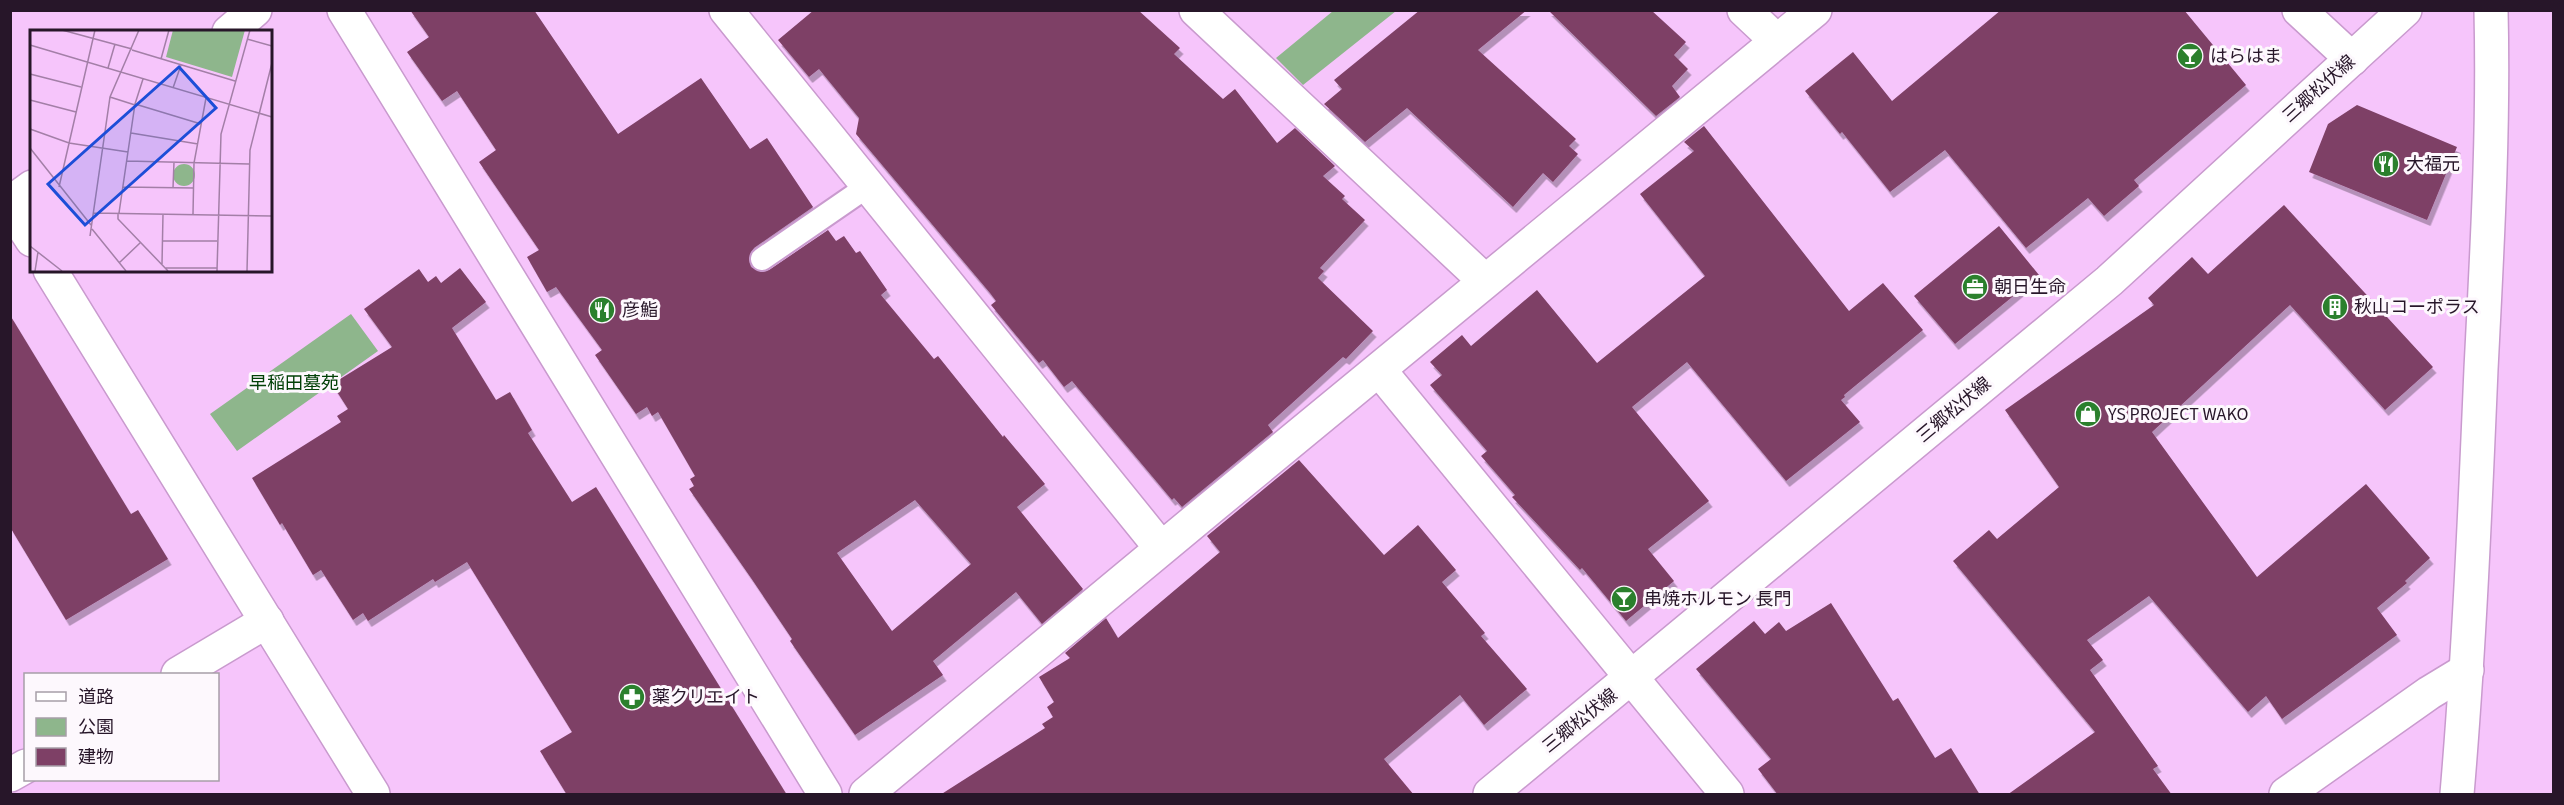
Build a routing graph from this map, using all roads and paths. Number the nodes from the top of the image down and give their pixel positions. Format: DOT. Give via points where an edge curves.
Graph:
graph roads {
  1 [pos="255,10"];
  2 [pos="344,10"];
  3 [pos="726,10"];
  4 [pos="1196,10"];
  5 [pos="1744,10"];
  6 [pos="1815,10"];
  7 [pos="2299,10"];
  8 [pos="2404,10"];
  9 [pos="2490,10"];
  10 [pos="231,30"];
  11 [pos="1777,41"];
  12 [pos="2352,60"];
  13 [pos="868,186"];
  14 [pos="30,189"];
  15 [pos="10,205"];
  16 [pos="30,237"];
  17 [pos="762,259"];
  18 [pos="51,272"];
  19 [pos="1485,281"];
  20 [pos="1380,371"];
  21 [pos="1161,548"];
  22 [pos="267,621"];
  23 [pos="2467,670"];
  24 [pos="181,673"];
  25 [pos="1631,679"];
  26 [pos="24,767"];
  27 [pos="10,775"];
  28 [pos="373,795"];
  29 [pos="825,795"];
  30 [pos="866,795"];
  31 [pos="1490,795"];
  32 [pos="1727,795"];
  33 [pos="2286,795"];
  34 [pos="2457,795"];
  1 -- 10 [label="street"];
  2 -- 29 [label="street"];
  3 -- 13 [label="street"];
  4 -- 19 [label="street"];
  5 -- 11 [label="street"];
  6 -- 11 [label="street"];
  7 -- 12 [label="street"];
  8 -- 12 [label="street, 三郷松伏線"];
  9 -- 23 [label="street" via="2491,112"];
  11 -- 19 [label="street"];
  12 -- 25 [label="street, 三郷松伏線" via="2109,281"];
  13 -- 17 [label="lane"];
  13 -- 21 [label="street"];
  14 -- 15 [label="street"];
  15 -- 16 [label="street"];
  18 -- 22 [label="street"];
  19 -- 20 [label="street"];
  20 -- 21 [label="street"];
  20 -- 25 [label="street"];
  21 -- 30 [label="street"];
  22 -- 24 [label="street"];
  22 -- 28 [label="street"];
  23 -- 33 [label="street"];
  23 -- 34 [label="street"];
  25 -- 31 [label="street, 三郷松伏線"];
  25 -- 32 [label="street"];
  26 -- 27 [label="street"];
}
